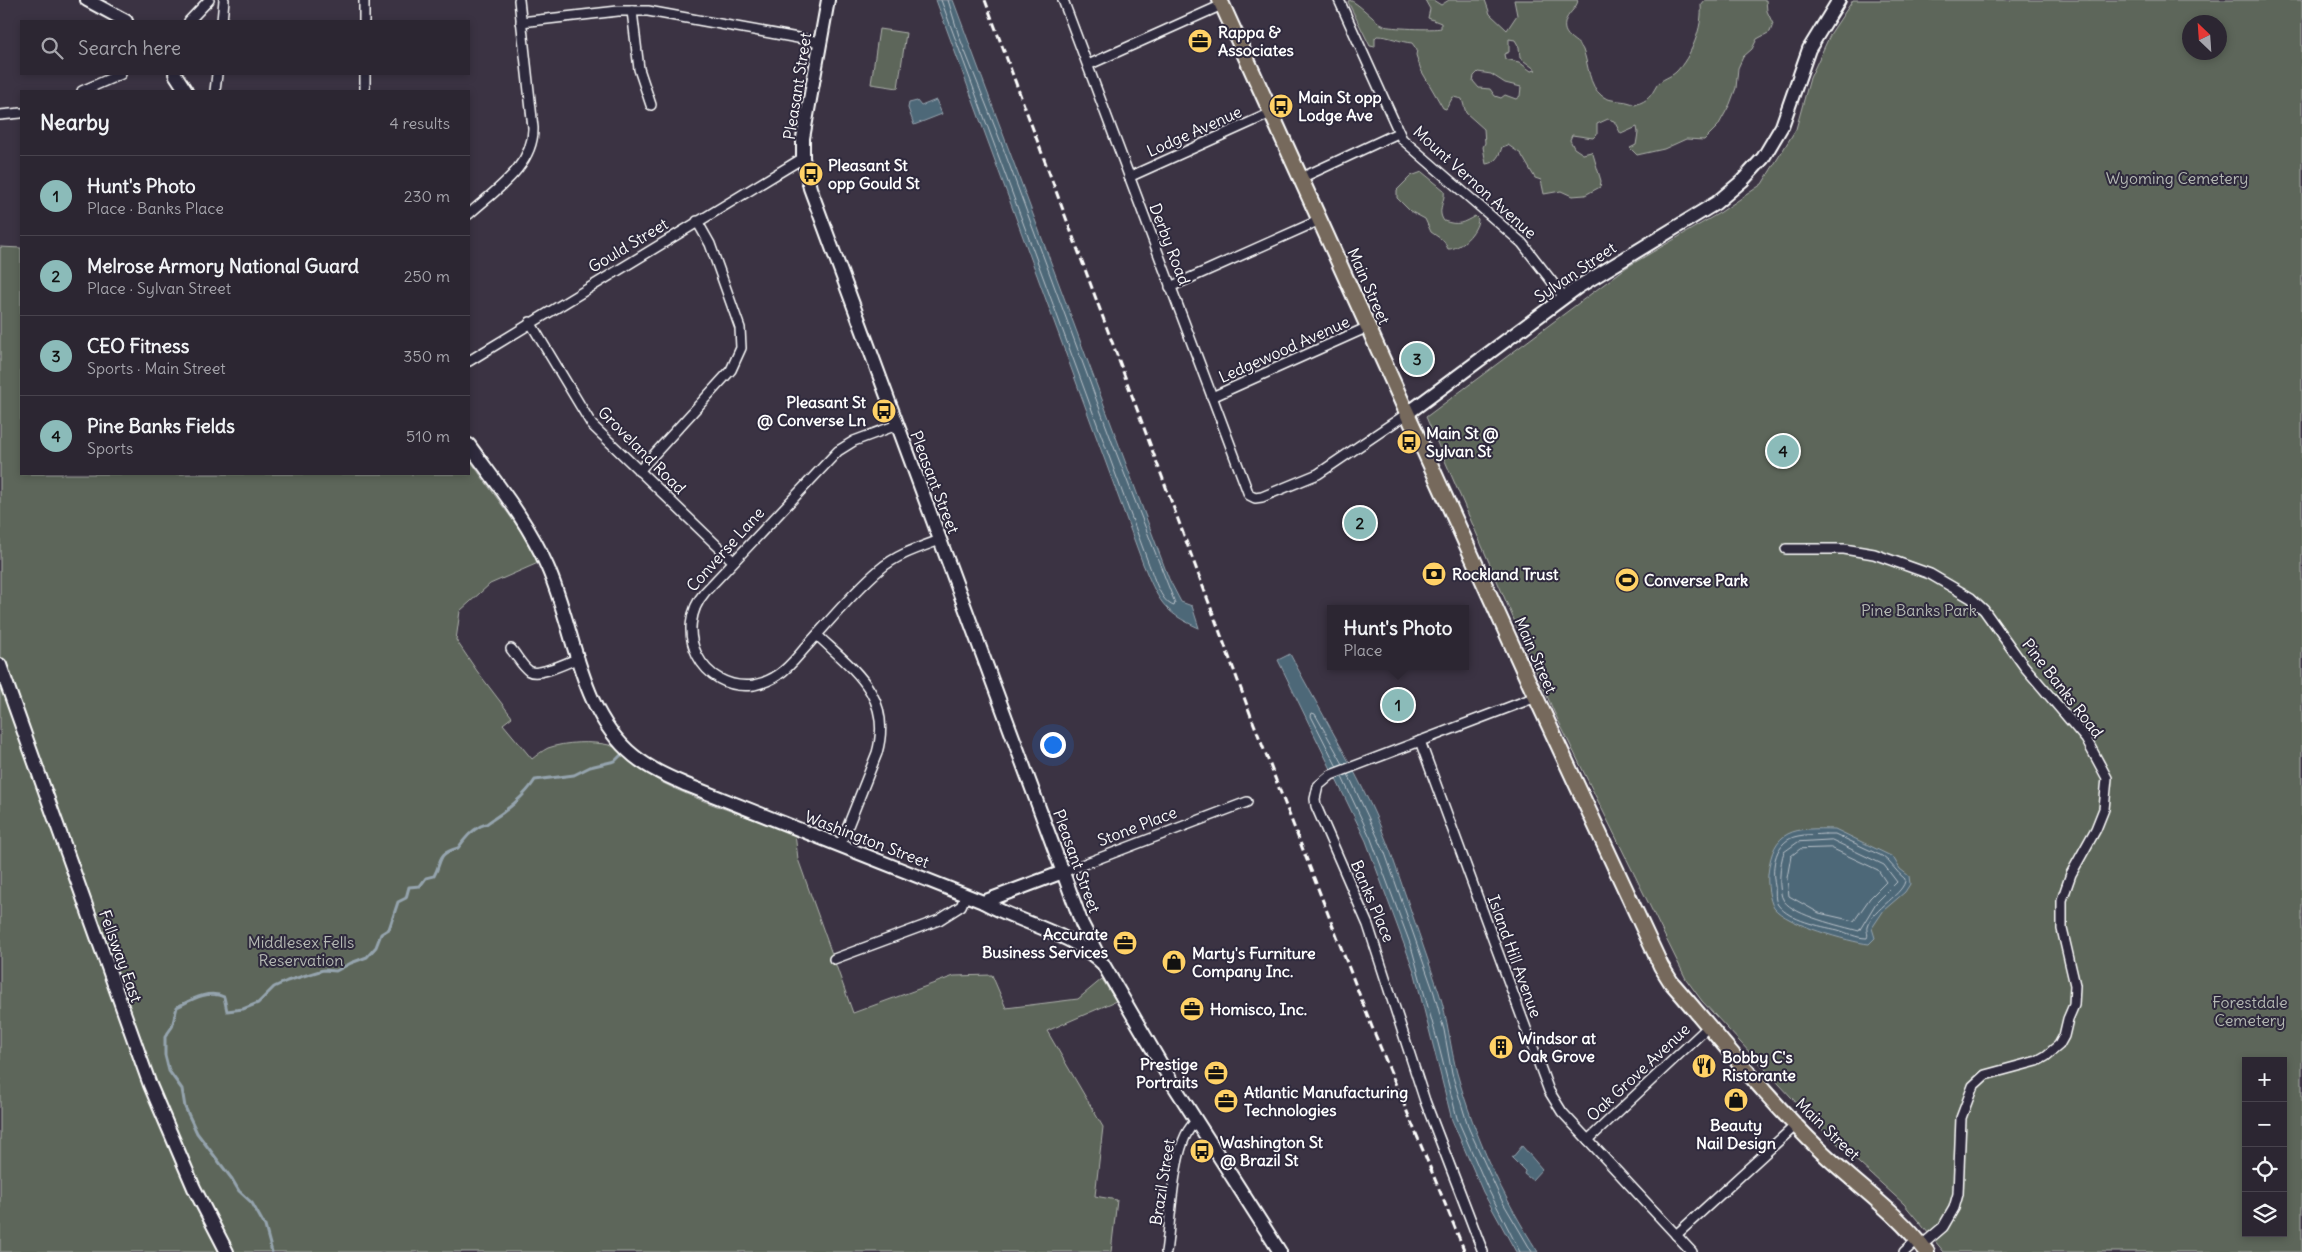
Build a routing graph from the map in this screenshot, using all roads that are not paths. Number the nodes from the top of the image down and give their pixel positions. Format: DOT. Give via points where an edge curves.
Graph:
graph roads {
  1 [pos="87,0"];
  2 [pos="209,0"];
  3 [pos="224,0"];
  4 [pos="364,0"];
  5 [pos="519,0"];
  6 [pos="828,0"];
  7 [pos="1064,0"];
  8 [pos="1338,0"];
  9 [pos="1839,0"];
  10 [pos="1221,2"];
  11 [pos="632,11"];
  12 [pos="124,20"];
  13 [pos="190,20"];
  14 [pos="222,20"];
  15 [pos="364,20"];
  16 [pos="522,22"];
  17 [pos="820,42"];
  18 [pos="1088,65"];
  19 [pos="119,75"];
  20 [pos="176,75"];
  21 [pos="217,75"];
  22 [pos="365,75"];
  23 [pos="85,90"];
  24 [pos="185,90"];
  25 [pos="215,90"];
  26 [pos="365,90"];
  27 [pos="651,105"];
  28 [pos="20,113"];
  29 [pos="1271,113"];
  30 [pos="0,115"];
  31 [pos="1398,133"];
  32 [pos="803,158"];
  33 [pos="1128,176"];
  34 [pos="1301,178"];
  35 [pos="470,213"];
  36 [pos="1320,220"];
  37 [pos="698,221"];
  38 [pos="1170,287"];
  39 [pos="1564,297"];
  40 [pos="530,322"];
  41 [pos="1368,327"];
  42 [pos="470,360"];
  43 [pos="1212,397"];
  44 [pos="1408,413"];
  45 [pos="897,425"];
  46 [pos="470,446"];
  47 [pos="639,470"];
  48 [pos="1252,497"];
  49 [pos="940,540"];
  50 [pos="1786,549"];
  51 [pos="733,561"];
  52 [pos="817,636"];
  53 [pos="511,649"];
  54 [pos="578,658"];
  55 [pos="0,665"];
  56 [pos="1536,697"];
  57 [pos="1420,741"];
  58 [pos="1247,802"];
  59 [pos="840,846"];
  60 [pos="1063,872"];
  61 [pos="966,895"];
  62 [pos="983,902"];
  63 [pos="834,959"];
  64 [pos="1102,964"];
  65 [pos="1709,1026"];
  66 [pos="1196,1122"];
  67 [pos="1796,1125"];
  68 [pos="1588,1140"];
  69 [pos="1676,1235"];
  70 [pos="1922,1246"];
  71 [pos="227,1252"];
  72 [pos="1166,1252"];
  73 [pos="1280,1252"];
  74 [pos="1483,1252"];
  75 [pos="1692,1252"];
  76 [pos="1904,1252"];
  1 -- 12 [label="main road"];
  2 -- 13 [label="street"];
  3 -- 14 [label="street"];
  4 -- 15 [label="street"];
  5 -- 16 [label="street"];
  6 -- 17 [label="main road, Pleasant Street"];
  7 -- 18 [label="street, Derby Road"];
  8 -- 31 [label="street, Mount Vernon Avenue"];
  9 -- 39 [label="main road, Sylvan Street" via="1810,49 1782,126 1753,171 1716,203"];
  10 -- 18 [label="street"];
  10 -- 29 [label="main road, Main Street"];
  11 -- 16 [label="street"];
  11 -- 17 [label="street" via="672,14"];
  11 -- 27 [label="street" via="639,69"];
  16 -- 35 [label="street" via="533,128 531,145 520,166"];
  17 -- 32 [label="main road, Pleasant Street" via="805,120"];
  18 -- 33 [label="street, Derby Road"];
  19 -- 23 [label="street"];
  20 -- 24 [label="main road"];
  21 -- 25 [label="street"];
  22 -- 26 [label="street"];
  28 -- 30 [label="street"];
  29 -- 33 [label="street, Lodge Avenue"];
  29 -- 34 [label="main road, Main Street"];
  31 -- 34 [label="street"];
  31 -- 39 [label="street, Mount Vernon Avenue" via="1522,243"];
  32 -- 37 [label="street, Gould Street"];
  32 -- 45 [label="main road, Pleasant Street" via="814,201"];
  33 -- 38 [label="street, Derby Road"];
  34 -- 36 [label="main road, Main Street"];
  36 -- 38 [label="street"];
  36 -- 41 [label="main road, Main Street"];
  37 -- 40 [label="street, Gould Street"];
  37 -- 47 [label="street" via="710,244 738,322 740,353 731,370"];
  38 -- 43 [label="street, Derby Road"];
  39 -- 44 [label="main road, Sylvan Street"];
  40 -- 42 [label="street, Gould Street"];
  40 -- 47 [label="street, Groveland Road" via="589,421"];
  41 -- 43 [label="street, Ledgewood Avenue"];
  41 -- 44 [label="main road, Main Street"];
  43 -- 48 [label="street, Derby Road"];
  44 -- 48 [label="street, Sylvan Street" via="1318,474 1270,494"];
  44 -- 56 [label="main road, Main Street"];
  45 -- 49 [label="main road, Pleasant Street"];
  45 -- 51 [label="street, Converse Lane" via="854,441 838,451"];
  46 -- 54 [label="main road, Washington Street" via="539,547 554,580"];
  47 -- 51 [label="street, Groveland Road"];
  49 -- 52 [label="street, Converse Lane" via="899,556 879,570"];
  49 -- 60 [label="main road, Pleasant Street"];
  50 -- 70 [label="street, Pine Banks Road" via="1844,549 1874,554 1903,563 1957,588 1984,610 2000,630 2024,666 2086,739 2107,778 2104,809 2071,874 2062,900 2062,929 2075,985 2074,1005 2064,1036 2060,1045 2046,1056 1985,1075 1973,1086 1961,1118 1959,1184 1954,1208 1943,1227"];
  51 -- 52 [label="street, Converse Lane" via="701,596 691,617 692,646 708,670 733,684 762,683 782,672"];
  52 -- 59 [label="street" via="867,684 878,705 881,721 877,752"];
  53 -- 54 [label="street" via="527,669 534,672"];
  54 -- 59 [label="main road, Washington Street" via="602,719 620,743 645,764 695,788"];
  55 -- 71 [label="main road, Fellsway East" via="150,1085 194,1188"];
  56 -- 57 [label="street, Banks Place"];
  56 -- 65 [label="main road, Main Street" via="1657,958 1670,982"];
  57 -- 68 [label="street, Island Hill Avenue" via="1550,1091 1562,1112"];
  57 -- 74 [label="street, Banks Place" via="1331,775 1318,786 1315,799 1368,925 1425,1101"];
  58 -- 60 [label="street, Stone Place"];
  59 -- 61 [label="main road, Washington Street"];
  60 -- 62 [label="main road, Stone Place"];
  60 -- 64 [label="main road, Pleasant Street" via="1082,924"];
  61 -- 62 [label="main road, Washington Street"];
  61 -- 63 [label="street" via="961,906 938,920"];
  62 -- 64 [label="main road, Washington Street" via="1062,936 1086,949"];
  64 -- 66 [label="main road, Washington Street"];
  65 -- 67 [label="main road, Main Street"];
  65 -- 68 [label="street, Oak Grove Avenue"];
  66 -- 72 [label="street, Brazil Street" via="1186,1132 1179,1153"];
  66 -- 73 [label="main road, Washington Street"];
  67 -- 69 [label="street"];
  67 -- 70 [label="main road, Main Street" via="1835,1164 1893,1213"];
  68 -- 69 [label="street, Island Hill Avenue"];
  69 -- 75 [label="street, Island Hill Avenue"];
  70 -- 76 [label="street"];
}
